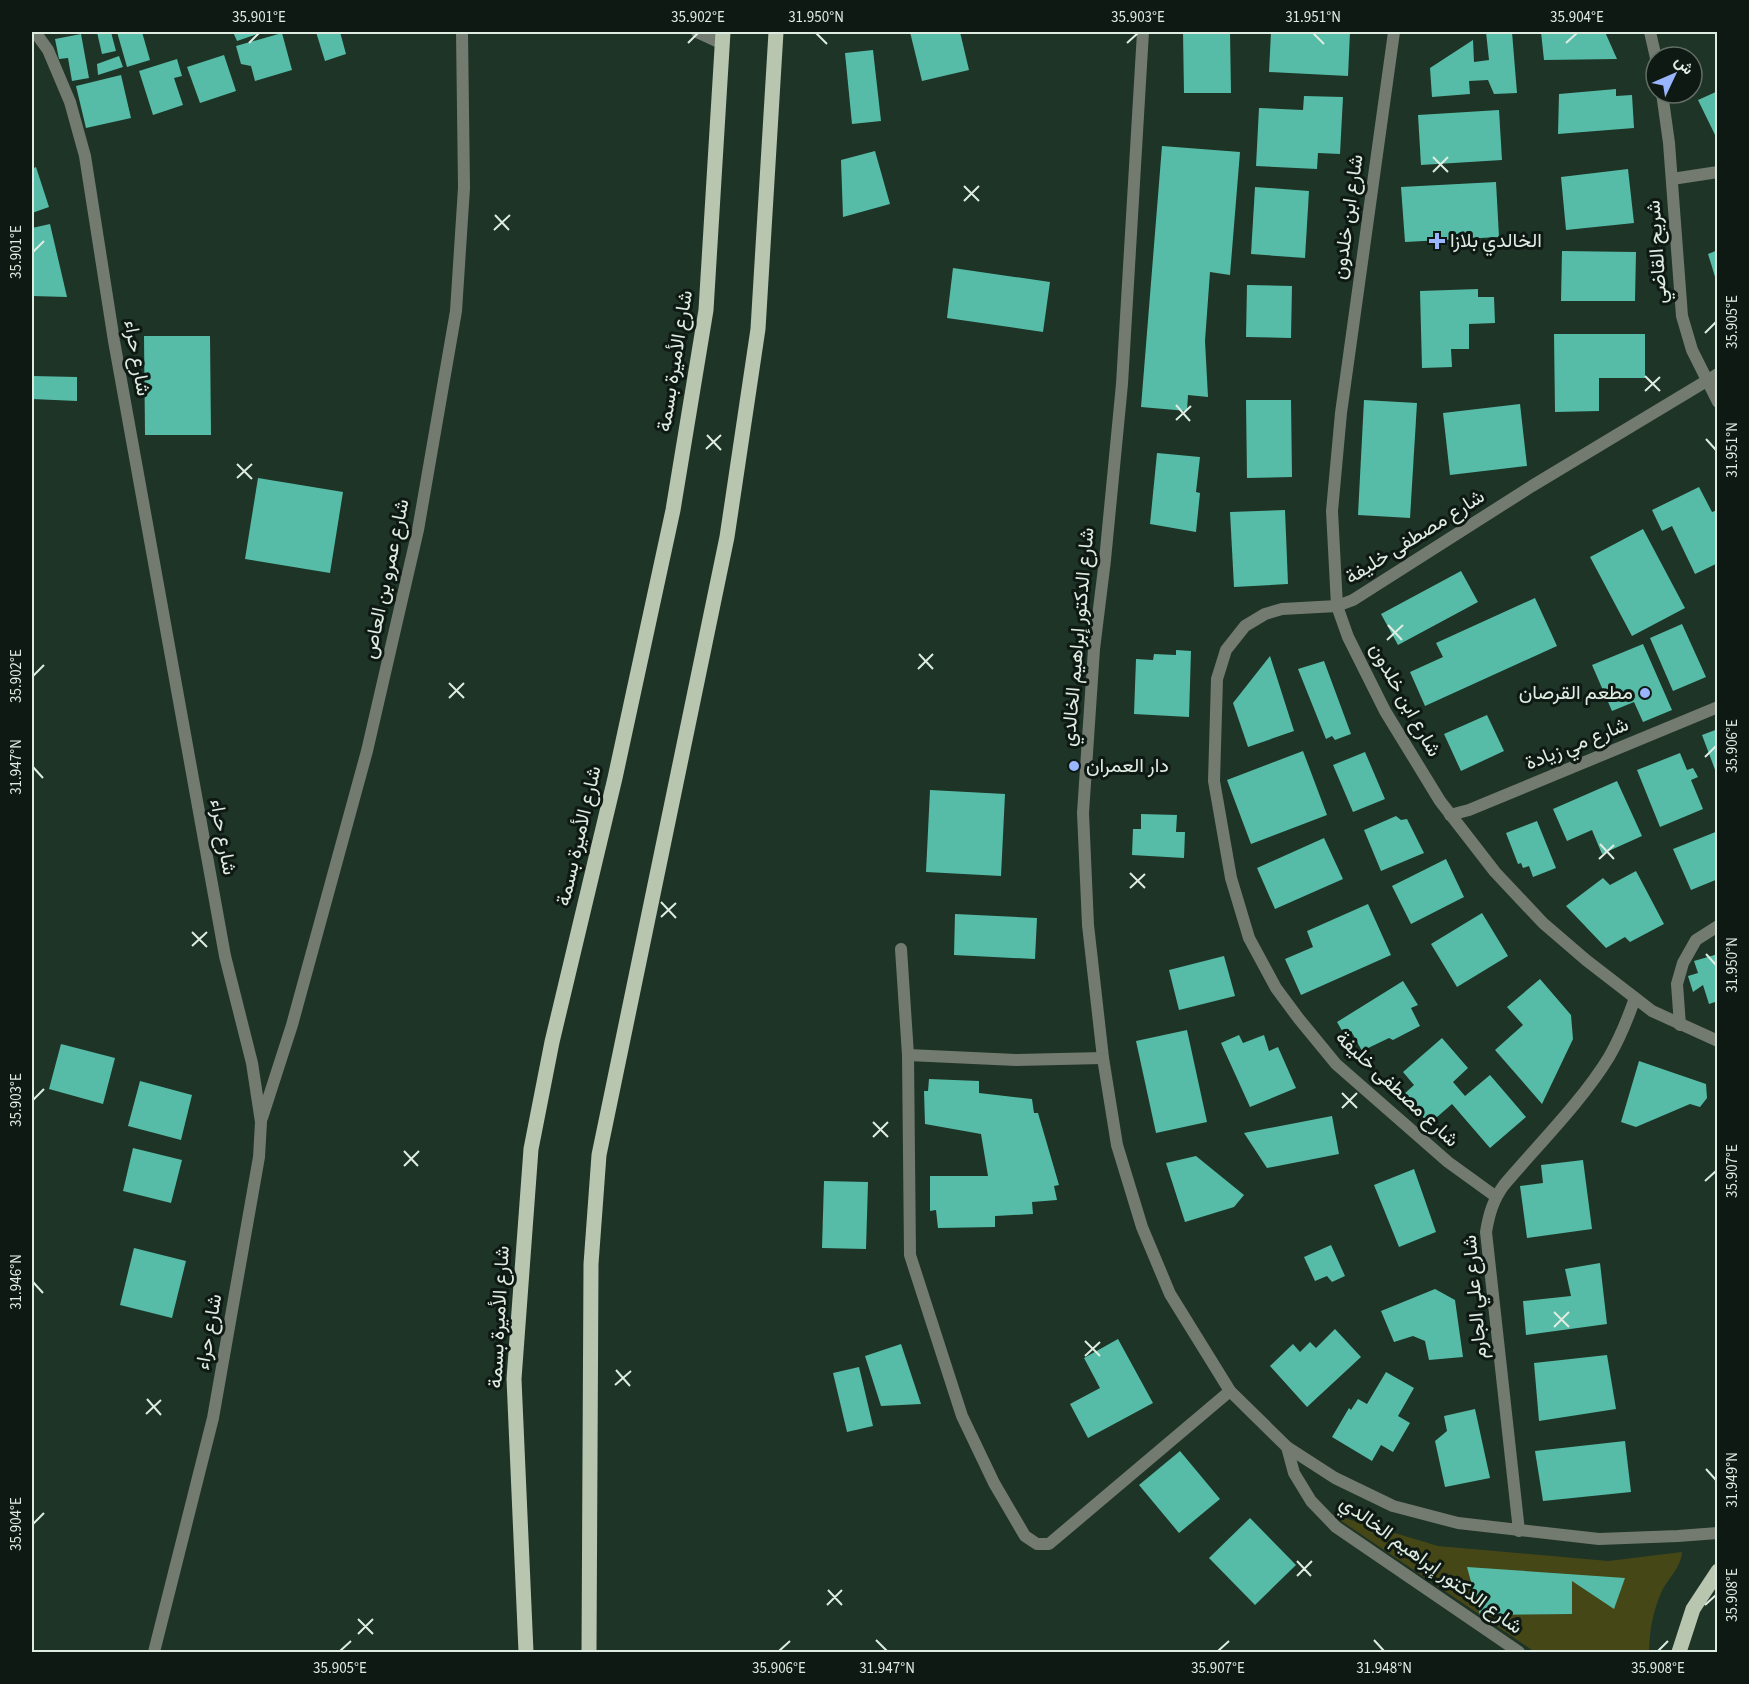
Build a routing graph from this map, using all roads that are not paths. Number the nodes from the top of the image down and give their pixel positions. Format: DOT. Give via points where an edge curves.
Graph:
graph roads {
  1 [pos="35,32"];
  2 [pos="462,32"];
  3 [pos="697,32"];
  4 [pos="776,32"];
  5 [pos="1143,32"];
  6 [pos="1394,32"];
  7 [pos="723,38"];
  8 [pos="1663,105"];
  9 [pos="1718,172"];
  10 [pos="1672,179"];
  11 [pos="1713,377"];
  12 [pos="1718,402"];
  13 [pos="1337,606"];
  14 [pos="1718,707"];
  15 [pos="1450,815"];
  16 [pos="1718,926"];
  17 [pos="901,949"];
  18 [pos="1635,998"];
  19 [pos="1680,1024"];
  20 [pos="1718,1041"];
  21 [pos="908,1055"];
  22 [pos="1103,1058"];
  23 [pos="261,1122"];
  24 [pos="1495,1196"];
  25 [pos="1230,1391"];
  26 [pos="1287,1447"];
  27 [pos="1519,1531"];
  28 [pos="1718,1533"];
  29 [pos="1718,1571"];
  30 [pos="154,1653"];
  31 [pos="526,1653"];
  32 [pos="589,1653"];
  33 [pos="1519,1653"];
  34 [pos="1679,1653"];
  1 -- 23 [label="street, شارع حراء" via="48,50 70,102 85,156 114,341 225,956 252,1063"];
  2 -- 23 [label="street, شارع عمرو بن العاص" via="464,188 456,311 418,530 367,751 292,1025"];
  3 -- 7 [label="street"];
  4 -- 32 [label="main road" via="758,329 727,537 599,1155 591,1264"];
  5 -- 22 [label="street, شارع الدكتور إبراهيم الخالدي" via="1122,384 1094,650 1083,813 1088,924"];
  6 -- 13 [label="street, شارع ابن خلدون" via="1341,412 1332,511"];
  7 -- 31 [label="main road, شارع الأميرة بسمة" via="706,310 673,510 531,1149 514,1379"];
  8 -- 10 [label="street, شريح القاضي"];
  9 -- 10 [label="street"];
  10 -- 11 [label="street, شريح القاضي" via="1682,316 1692,350"];
  11 -- 12 [label="street, شريح القاضي"];
  11 -- 13 [label="street, شارع مصطفى خليفة" via="1381,583"];
  13 -- 15 [label="street, شارع ابن خلدون" via="1385,711"];
  13 -- 24 [label="street, شارع مصطفى خليفة" via="1282,609 1265,614 1245,626 1226,650 1218,679 1214,781 1231,878 1249,938 1276,988 1306,1028 1345,1071 1448,1162"];
  14 -- 15 [label="street, شارع مي زيادة"];
  15 -- 18 [label="street, شارع ابن خلدون" via="1495,872 1543,923"];
  16 -- 19 [label="street" via="1696,940 1683,963 1677,984"];
  17 -- 21 [label="street"];
  18 -- 19 [label="street, شارع ابن خلدون"];
  18 -- 24 [label="street, شارع علي الجارم" via="1609,1058"];
  19 -- 20 [label="street, شارع ابن خلدون"];
  21 -- 22 [label="street" via="1016,1060"];
  21 -- 25 [label="street" via="910,1255 962,1416 1025,1536 1037,1544 1049,1544"];
  22 -- 25 [label="street, شارع الدكتور إبراهيم الخالدي" via="1117,1145 1142,1227 1170,1294"];
  23 -- 30 [label="street, شارع حراء" via="259,1157 213,1418"];
  24 -- 27 [label="street, شارع علي الجارم" via="1486,1232"];
  25 -- 26 [label="street, شارع الدكتور إبراهيم الخالدي"];
  26 -- 27 [label="street, شارع الدكتور إبراهيم الخالدي" via="1335,1478 1393,1506 1458,1523"];
  26 -- 33 [label="street, شارع الدكتور إبراهيم الخالدي" via="1294,1473 1311,1501 1336,1527"];
  27 -- 28 [label="street, شارع الدكتور إبراهيم الخالدي" via="1599,1539"];
  29 -- 34 [label="main road" via="1693,1609"];
}
